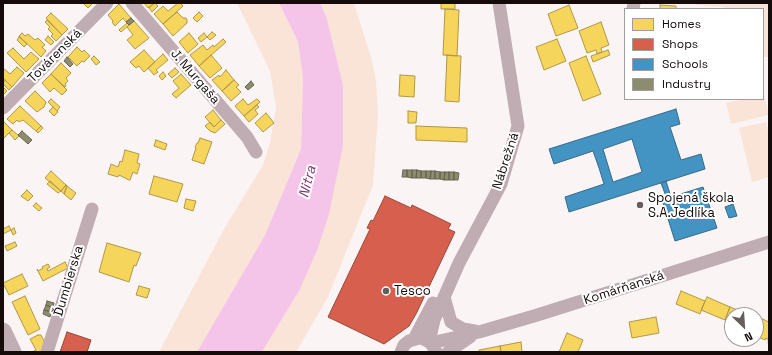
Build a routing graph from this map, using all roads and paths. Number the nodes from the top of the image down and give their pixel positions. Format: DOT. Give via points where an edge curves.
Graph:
graph roads {
  1 [pos="107,3"];
  2 [pos="132,3"];
  3 [pos="499,3"];
  4 [pos="3,108"];
  5 [pos="256,152"];
  6 [pos="92,209"];
  7 [pos="769,242"];
  8 [pos="459,263"];
  9 [pos="444,297"];
  10 [pos="3,331"];
  11 [pos="478,332"];
  12 [pos="414,339"];
  13 [pos="432,345"];
  14 [pos="13,352"];
  15 [pos="47,352"];
  16 [pos="401,352"];
  17 [pos="448,352"];
  1 -- 4 [label="street, Továrenská"];
  2 -- 5 [label="street, J. Murgaša" via="247,137"];
  3 -- 8 [label="street, Nábrežná" via="518,126 501,184"];
  6 -- 15 [label="street, Ďumbierska"];
  7 -- 11 [label="street, Komárňanská"];
  8 -- 9 [label="street, Nábrežná"];
  8 -- 12 [label="street, Nábrežná" via="435,299"];
  9 -- 11 [label="street" via="451,322 463,329"];
  9 -- 13 [label="street, Nábrežná" via="434,320"];
  10 -- 14 [label="main road"];
  11 -- 13 [label="street, Komárňanská"];
  11 -- 17 [label="street, Komárňanská"];
  12 -- 13 [label="street, Komárňanská" via="419,338"];
  12 -- 16 [label="street" via="404,345"];
}
